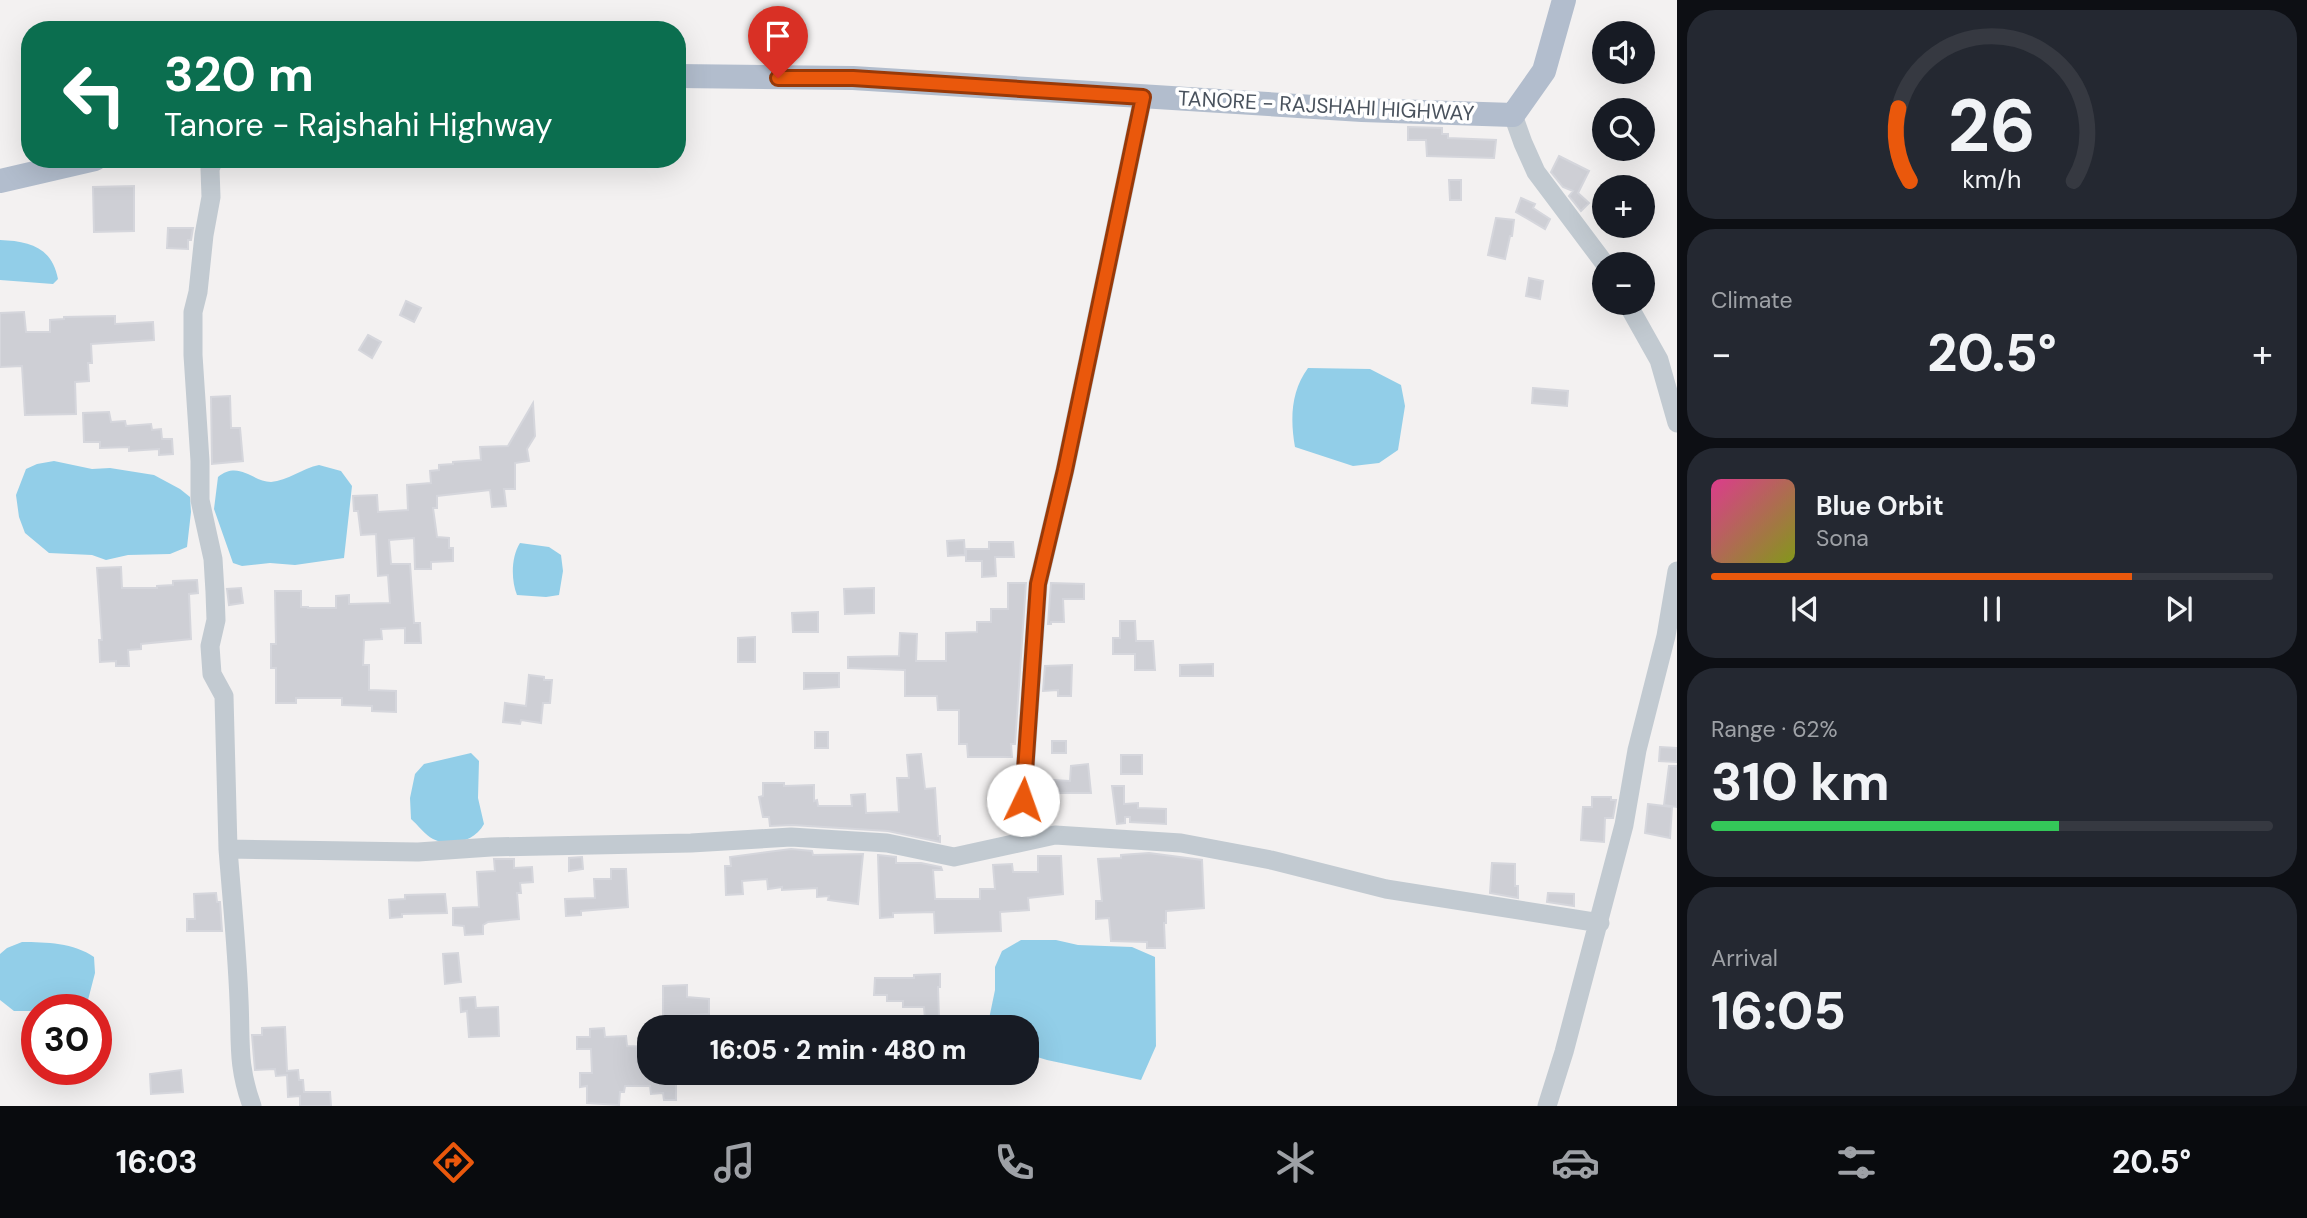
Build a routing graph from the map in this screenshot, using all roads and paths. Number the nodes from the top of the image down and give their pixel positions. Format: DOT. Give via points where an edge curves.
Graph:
graph roads {
  1 [pos="1564,0"];
  2 [pos="686,76"];
  3 [pos="1143,97"];
  4 [pos="1513,115"];
  5 [pos="56,168"];
  6 [pos="210,168"];
  7 [pos="0,181"];
  8 [pos="1596,252"];
  9 [pos="1634,315"];
  10 [pos="1677,423"];
  11 [pos="1677,571"];
  12 [pos="1027,841"];
  13 [pos="228,849"];
  14 [pos="1600,923"];
  15 [pos="252,1106"];
  16 [pos="1547,1106"];
  1 -- 4 [label="main road" via="1544,71"];
  2 -- 3 [label="main road, TANORE - RAJSHAHI HIGHWAY" via="853,78"];
  3 -- 4 [label="main road, TANORE - RAJSHAHI HIGHWAY"];
  3 -- 12 [label="street" via="1038,584 1023,800"];
  4 -- 8 [label="street" via="1536,172"];
  5 -- 7 [label="main road"];
  6 -- 13 [label="street" via="211,197 192,347 200,500 213,559 216,620 210,646 212,674 223,696"];
  9 -- 10 [label="street" via="1659,360"];
  11 -- 14 [label="street"];
  12 -- 13 [label="street" via="954,857 887,843 791,837 418,852"];
  12 -- 14 [label="street" via="1055,835 1181,843 1386,889"];
  13 -- 15 [label="street" via="240,1002 239,1051 242,1079"];
  14 -- 16 [label="street"];
}
